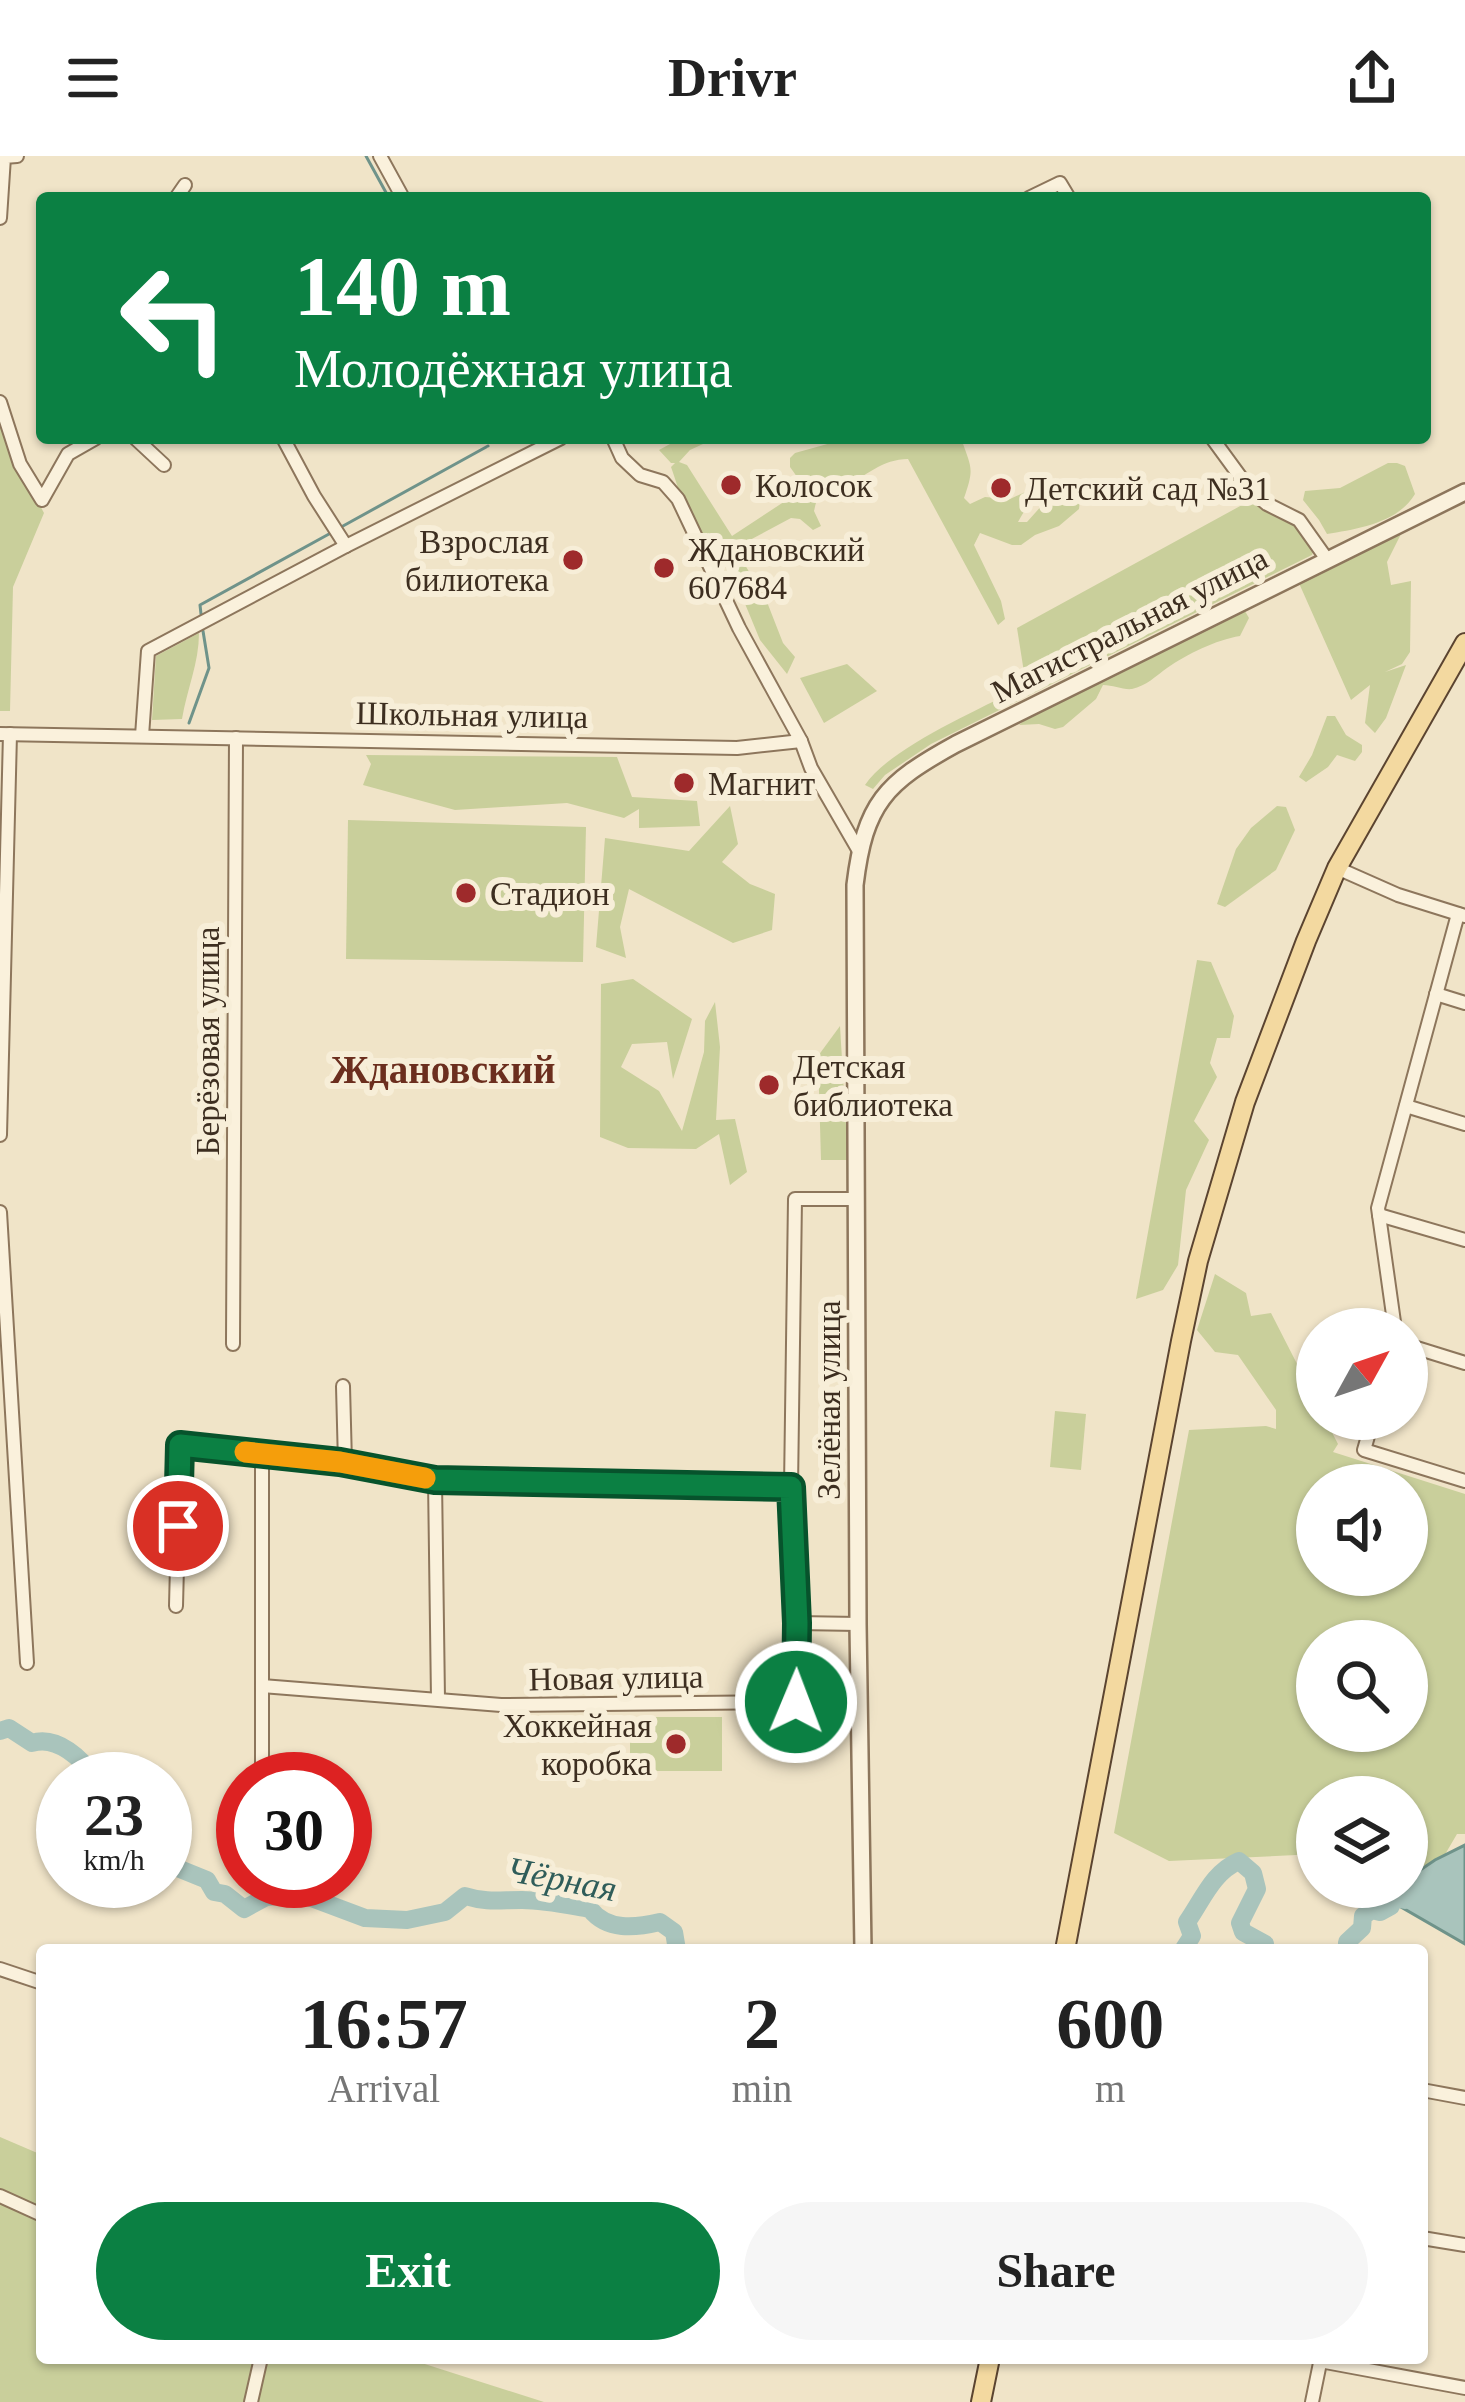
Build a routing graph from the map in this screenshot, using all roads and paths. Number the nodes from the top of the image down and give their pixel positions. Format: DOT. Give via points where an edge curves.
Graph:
graph roads {
  1 [pos="17,156"];
  2 [pos="380,156"];
  3 [pos="185,185"];
  4 [pos="180,192"];
  5 [pos="400,192"];
  6 [pos="1041,192"];
  7 [pos="1065,192"];
  8 [pos="0,218"];
  9 [pos="0,402"];
  10 [pos="86,444"];
  11 [pos="141,444"];
  12 [pos="286,444"];
  13 [pos="534,444"];
  14 [pos="616,444"];
  15 [pos="1216,444"];
  16 [pos="164,465"];
  17 [pos="1465,492"];
  18 [pos="346,546"];
  19 [pos="1326,558"];
  20 [pos="1465,643"];
  21 [pos="5,734"];
  22 [pos="142,736"];
  23 [pos="236,738"];
  24 [pos="801,741"];
  25 [pos="859,851"];
  26 [pos="1336,868"];
  27 [pos="1462,915"];
  28 [pos="1436,994"];
  29 [pos="1465,1003"];
  30 [pos="1406,1106"];
  31 [pos="1465,1124"];
  32 [pos="0,1135"];
  33 [pos="857,1199"];
  34 [pos="0,1212"];
  35 [pos="1379,1215"];
  36 [pos="1465,1240"];
  37 [pos="1392,1308"];
  38 [pos="233,1345"];
  39 [pos="1428,1352"];
  40 [pos="1465,1363"];
  41 [pos="343,1386"];
  42 [pos="1367,1440"];
  43 [pos="262,1454"];
  44 [pos="345,1462"];
  45 [pos="435,1480"];
  46 [pos="1465,1481"];
  47 [pos="791,1487"];
  48 [pos="176,1606"];
  49 [pos="797,1623"];
  50 [pos="859,1624"];
  51 [pos="27,1663"];
  52 [pos="262,1687"];
  53 [pos="438,1700"];
  54 [pos="262,1752"];
  55 [pos="863,1944"];
  56 [pos="1066,1944"];
  57 [pos="0,1970"];
  58 [pos="36,1981"];
  59 [pos="1428,2091"];
  60 [pos="1465,2098"];
  61 [pos="0,2196"];
  62 [pos="36,2212"];
  63 [pos="1428,2239"];
  64 [pos="1465,2245"];
  65 [pos="260,2364"];
  66 [pos="989,2364"];
  67 [pos="1320,2364"];
  68 [pos="1346,2364"];
  69 [pos="1465,2388"];
  70 [pos="251,2402"];
  71 [pos="981,2402"];
  72 [pos="1312,2402"];
  1 -- 8 [label="street" via="4,158"];
  2 -- 5 [label="street"];
  3 -- 4 [label="street"];
  6 -- 7 [label="street" via="1060,183"];
  9 -- 10 [label="street" via="20,464 42,500 68,454"];
  11 -- 16 [label="street"];
  12 -- 18 [label="street"];
  13 -- 18 [label="street"];
  14 -- 24 [label="street" via="640,475 663,482 678,499"];
  15 -- 19 [label="street" via="1250,490 1299,520"];
  17 -- 19 [label="street, Магистральная улица"];
  18 -- 22 [label="street" via="148,651"];
  19 -- 25 [label="street, Магистральная улица" via="910,770 871,814"];
  20 -- 26 [label="main road"];
  21 -- 22 [label="street, Школьная улица"];
  21 -- 32 [label="street"];
  22 -- 23 [label="street, Школьная улица"];
  23 -- 24 [label="street, Школьная улица" via="735,748"];
  23 -- 38 [label="street, Берёзовая улица"];
  24 -- 25 [label="street"];
  25 -- 33 [label="street, Зелёная улица"];
  26 -- 27 [label="street"];
  26 -- 56 [label="main road" via="1245,1102 1198,1261"];
  27 -- 28 [label="street"];
  28 -- 29 [label="street"];
  28 -- 30 [label="street"];
  30 -- 31 [label="street"];
  30 -- 35 [label="street"];
  33 -- 47 [label="street" via="795,1199"];
  33 -- 50 [label="street, Зелёная улица"];
  34 -- 51 [label="street"];
  35 -- 36 [label="street"];
  35 -- 37 [label="street"];
  39 -- 40 [label="street"];
  41 -- 44 [label="street"];
  42 -- 46 [label="street" via="1364,1450"];
  43 -- 44 [label="street"];
  43 -- 48 [label="street" via="180,1445"];
  43 -- 52 [label="street"];
  44 -- 45 [label="street"];
  45 -- 47 [label="street"];
  45 -- 53 [label="street"];
  47 -- 49 [label="street"];
  49 -- 50 [label="street"];
  49 -- 53 [label="street, Новая улица" via="796,1702"];
  50 -- 55 [label="street, Зелёная улица"];
  52 -- 53 [label="street, Новая улица"];
  52 -- 54 [label="street"];
  57 -- 58 [label="street"];
  59 -- 60 [label="street"];
  61 -- 62 [label="street"];
  63 -- 64 [label="street"];
  65 -- 70 [label="street"];
  66 -- 71 [label="main road"];
  67 -- 72 [label="street"];
  68 -- 69 [label="street"];
}
